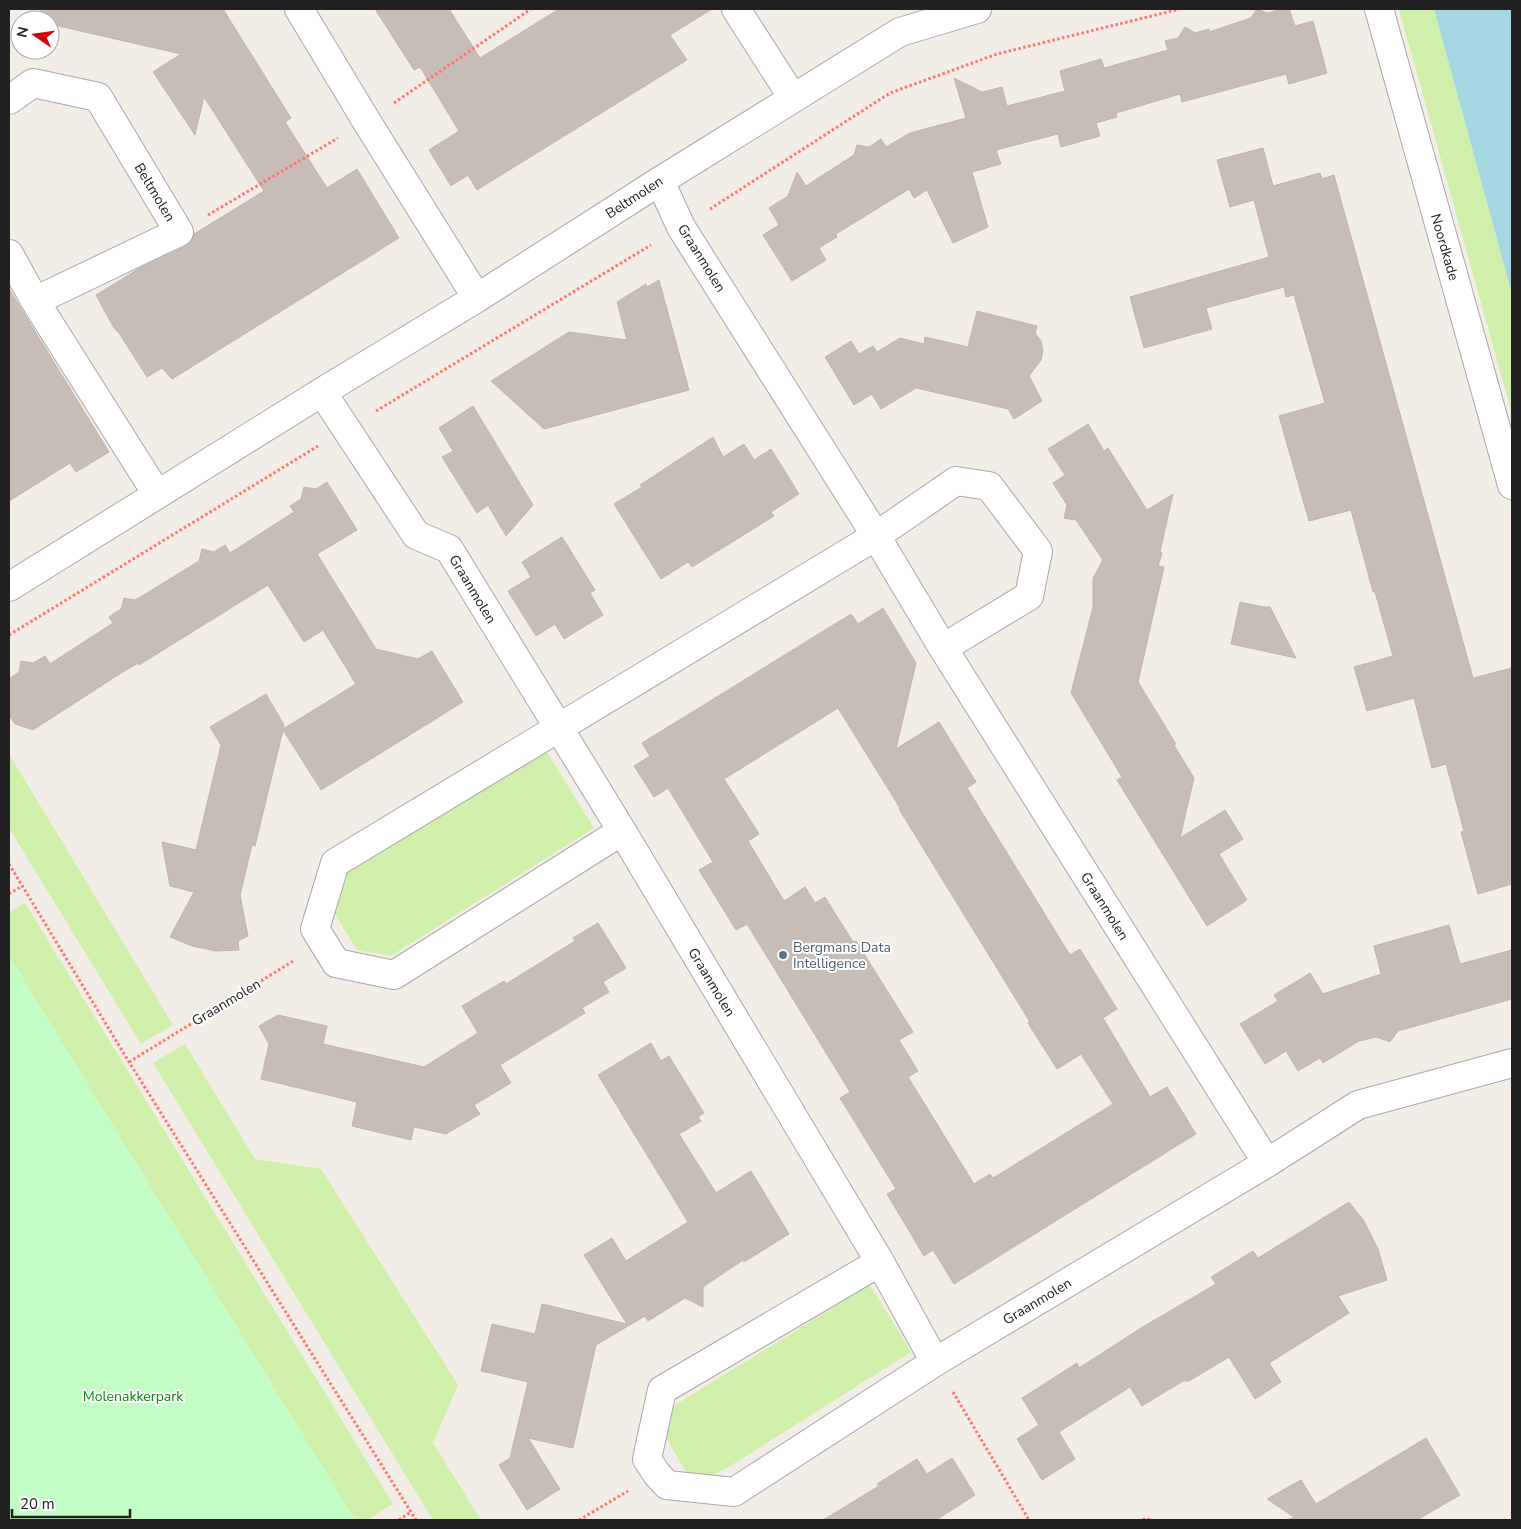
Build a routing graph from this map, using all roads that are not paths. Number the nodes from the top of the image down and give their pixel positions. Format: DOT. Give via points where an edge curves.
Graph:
graph roads {
  1 [pos="299,9"];
  2 [pos="736,9"];
  3 [pos="976,9"];
  4 [pos="1379,9"];
  5 [pos="793,98"];
  6 [pos="9,100"];
  7 [pos="660,180"];
  8 [pos="9,254"];
  9 [pos="477,298"];
  10 [pos="35,301"];
  11 [pos="322,392"];
  12 [pos="1512,485"];
  13 [pos="157,494"];
  14 [pos="876,536"];
  15 [pos="9,587"];
  16 [pos="943,648"];
  17 [pos="557,728"];
  18 [pos="622,831"];
  19 [pos="1512,1063"];
  20 [pos="1267,1163"];
  21 [pos="880,1262"];
  22 [pos="935,1362"];
  1 -- 9 [label="street"];
  2 -- 5 [label="street"];
  3 -- 5 [label="street, Beltmolen" via="900,32"];
  4 -- 12 [label="street, Noordkade"];
  5 -- 7 [label="street, Beltmolen"];
  6 -- 10 [label="street, Beltmolen" via="33,83 98,97 180,232"];
  7 -- 9 [label="street, Beltmolen"];
  7 -- 14 [label="street, Graanmolen" via="681,227"];
  8 -- 10 [label="street"];
  9 -- 11 [label="street, Beltmolen"];
  10 -- 13 [label="street"];
  11 -- 13 [label="street, Beltmolen"];
  11 -- 17 [label="street, Graanmolen" via="416,535 449,550"];
  13 -- 15 [label="street, Beltmolen"];
  14 -- 16 [label="street, Graanmolen"];
  14 -- 16 [label="street" via="956,481 989,486 1038,551 1029,596"];
  14 -- 17 [label="street"];
  16 -- 20 [label="street, Graanmolen"];
  17 -- 18 [label="street, Graanmolen"];
  17 -- 18 [label="street" via="335,864 315,929 336,964 394,975"];
  18 -- 21 [label="street, Graanmolen"];
  19 -- 20 [label="street, Graanmolen" via="1358,1106"];
  20 -- 22 [label="street, Graanmolen"];
  21 -- 22 [label="street, Graanmolen"];
  21 -- 22 [label="street, Graanmolen" via="662,1390 647,1459 668,1485 734,1492"];
}
